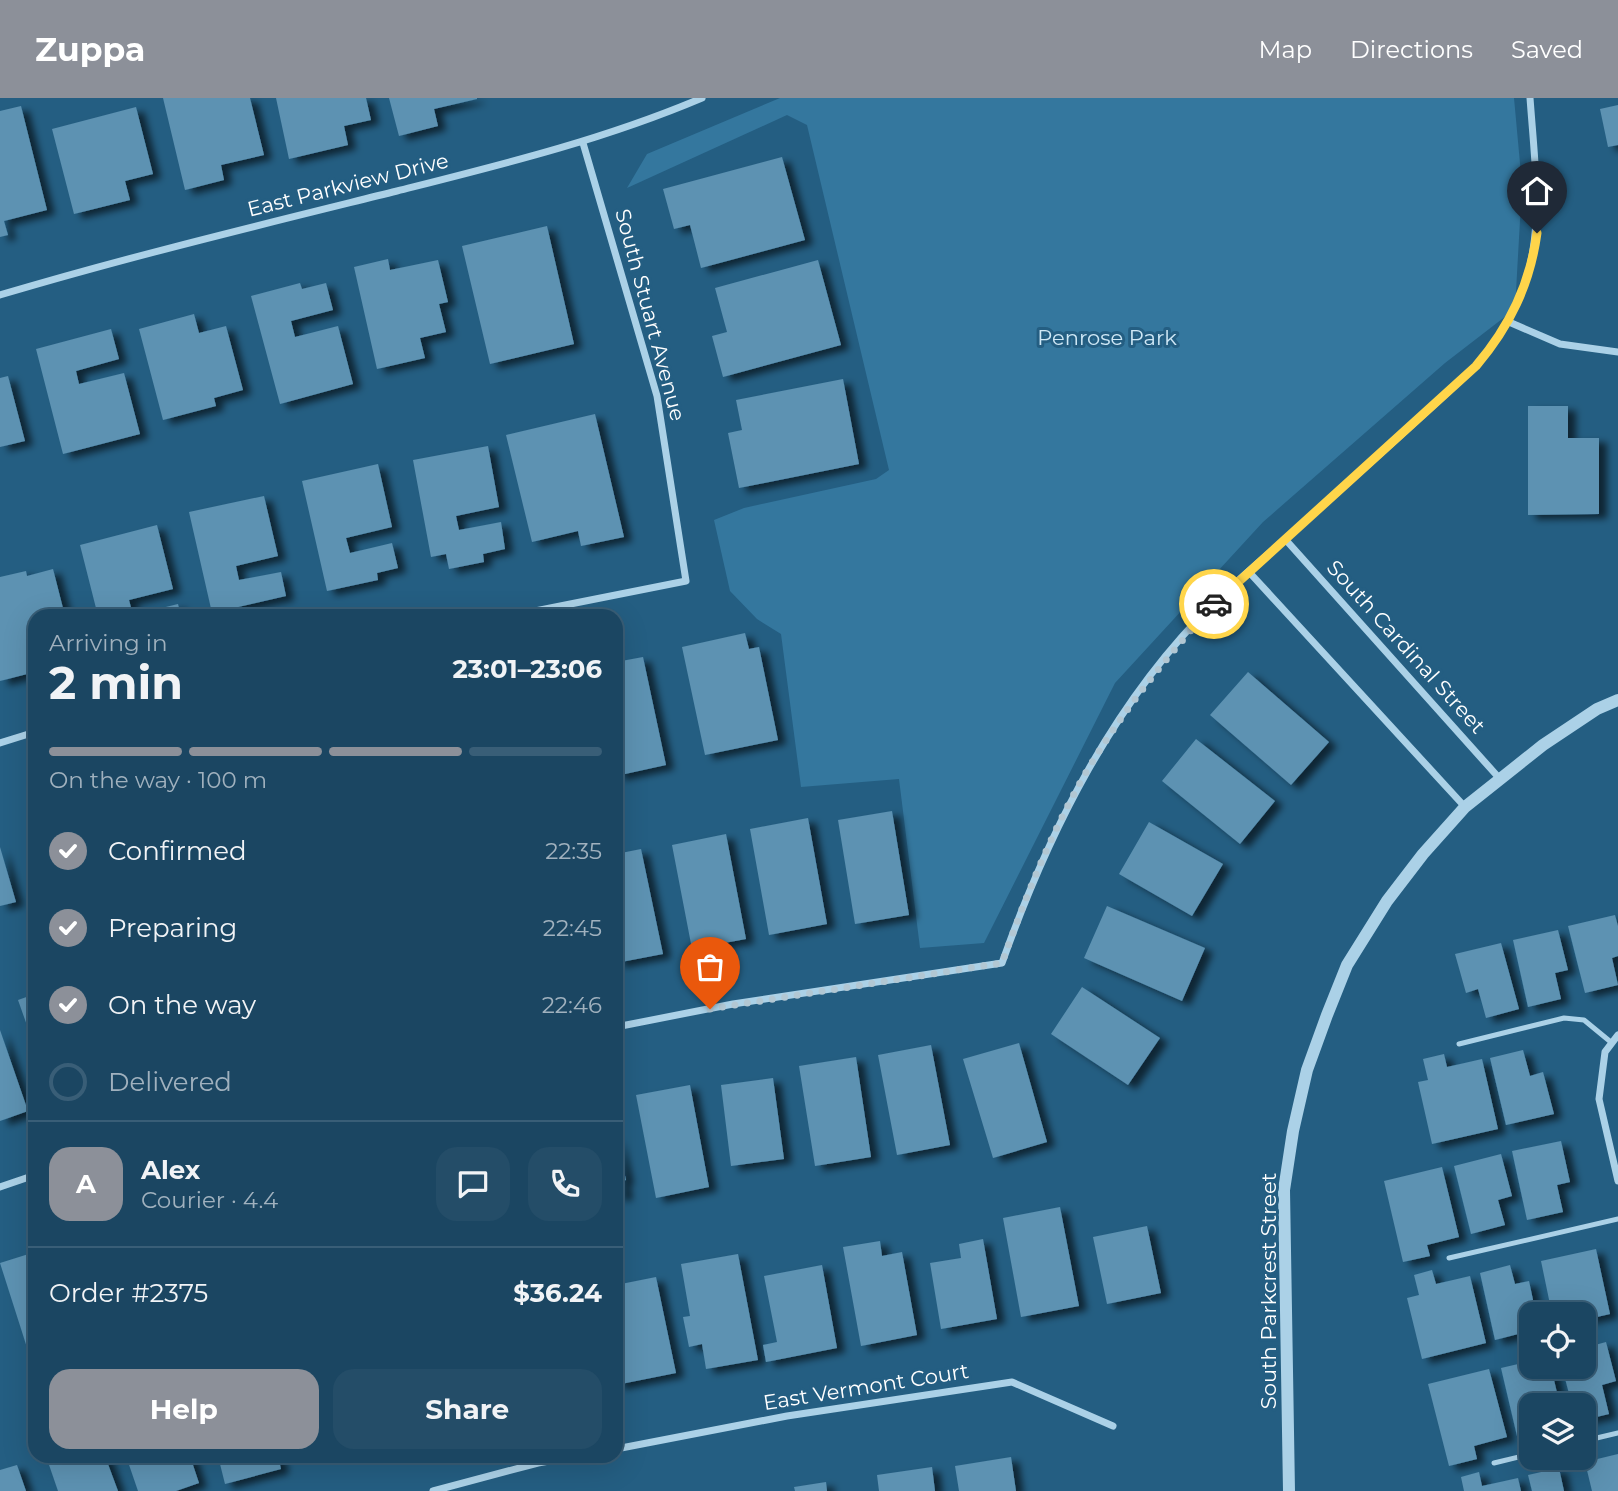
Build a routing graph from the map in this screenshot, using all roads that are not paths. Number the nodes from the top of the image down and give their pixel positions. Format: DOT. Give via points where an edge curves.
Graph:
graph roads {
  1 [pos="702,98"];
  2 [pos="1530,98"];
  3 [pos="583,142"];
  4 [pos="0,295"];
  5 [pos="1509,322"];
  6 [pos="1618,352"];
  7 [pos="1285,539"];
  8 [pos="1249,572"];
  9 [pos="545,609"];
  10 [pos="1618,700"];
  11 [pos="28,734"];
  12 [pos="0,743"];
  13 [pos="1500,779"];
  14 [pos="1465,807"];
  15 [pos="623,1026"];
  16 [pos="1618,1035"];
  17 [pos="1612,1043"];
  18 [pos="1459,1044"];
  19 [pos="28,1177"];
  20 [pos="1618,1181"];
  21 [pos="0,1187"];
  22 [pos="1618,1219"];
  23 [pos="1449,1258"];
  24 [pos="1114,1426"];
  25 [pos="1618,1433"];
  26 [pos="1596,1438"];
  27 [pos="623,1448"];
  28 [pos="1519,1457"];
  29 [pos="538,1463"];
  30 [pos="1494,1463"];
  31 [pos="433,1491"];
  32 [pos="1289,1491"];
  1 -- 3 [label="street, East Parkview Drive"];
  2 -- 5 [label="street" via="1537,233 1527,279"];
  3 -- 4 [label="street, East Parkview Drive"];
  3 -- 9 [label="street, South Stuart Avenue" via="657,396 686,581"];
  5 -- 6 [label="street" via="1560,344"];
  5 -- 7 [label="street" via="1476,366"];
  7 -- 8 [label="street"];
  7 -- 13 [label="street, South Cardinal Street"];
  8 -- 14 [label="street"];
  8 -- 15 [label="street" via="1169,654 1088,770 1054,832 1002,963"];
  10 -- 13 [label="street, South Parkcrest Street" via="1543,745"];
  11 -- 12 [label="street"];
  13 -- 14 [label="street, South Parkcrest Street"];
  14 -- 32 [label="street, South Parkcrest Street" via="1387,901 1347,965 1307,1070 1284,1190"];
  16 -- 17 [label="street"];
  17 -- 18 [label="lane" via="1584,1020 1564,1018"];
  17 -- 20 [label="street" via="1605,1052 1599,1099"];
  19 -- 21 [label="street"];
  22 -- 23 [label="lane"];
  24 -- 27 [label="street, East Vermont Court" via="1012,1382 787,1416"];
  25 -- 26 [label="lane"];
  28 -- 30 [label="lane"];
  29 -- 31 [label="street"];
}
